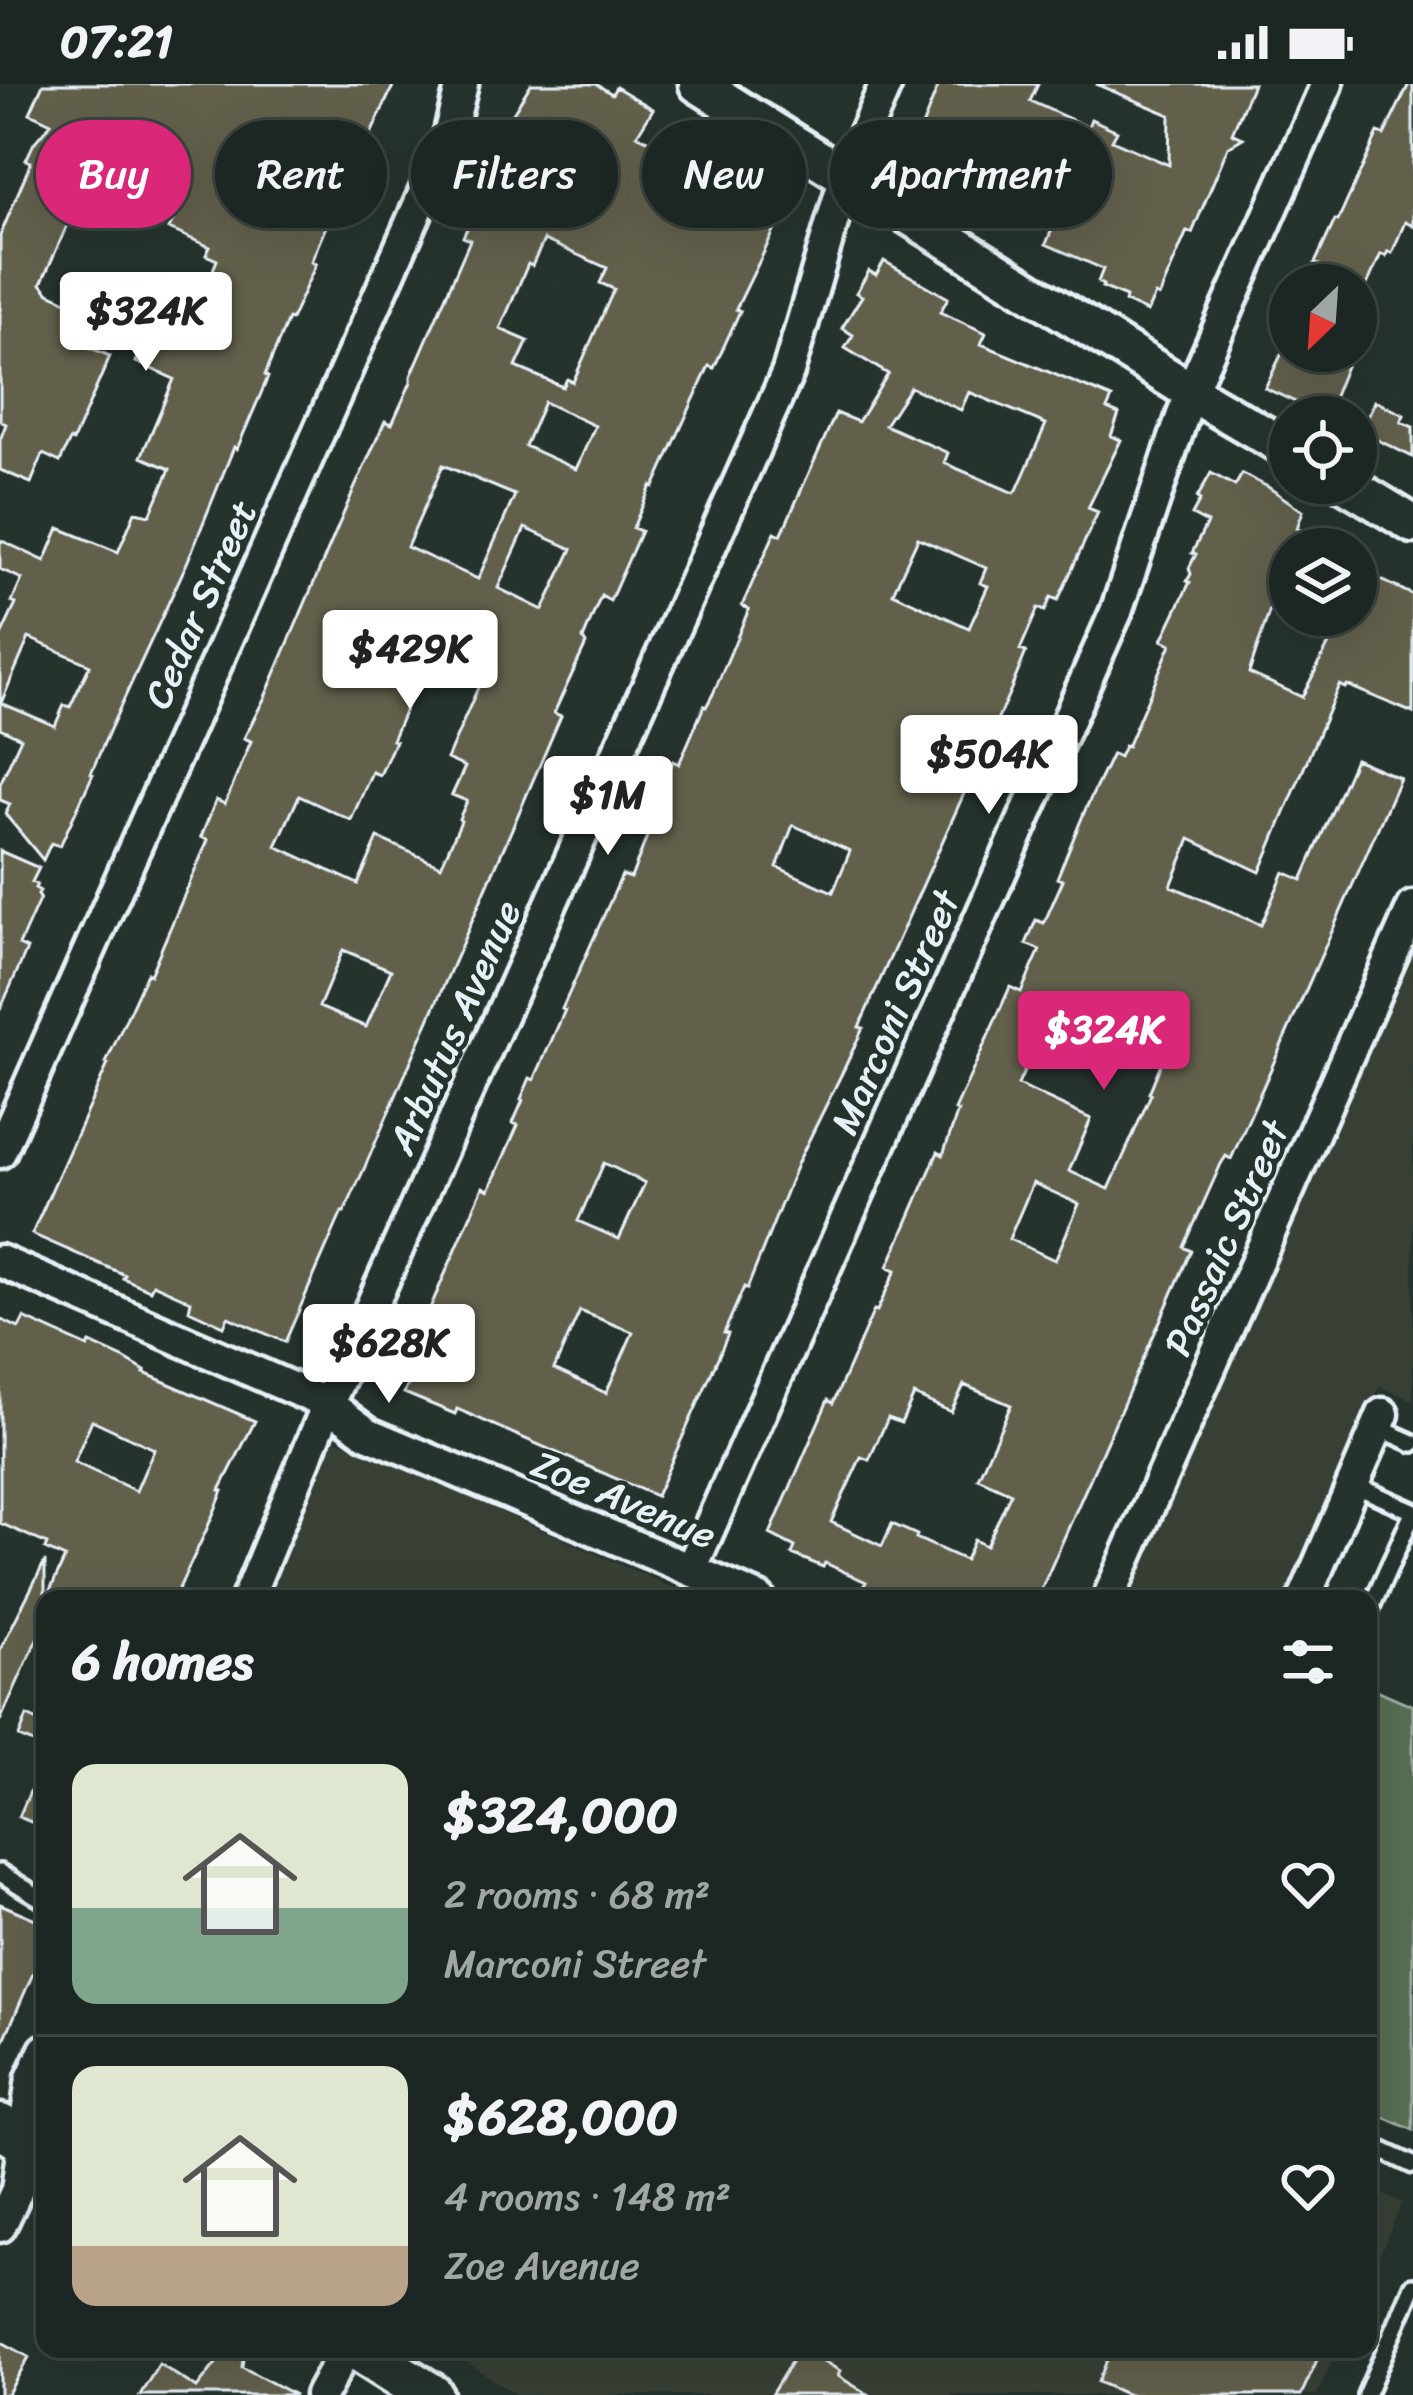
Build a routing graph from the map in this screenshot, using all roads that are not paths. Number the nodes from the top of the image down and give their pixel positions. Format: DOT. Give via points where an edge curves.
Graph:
graph roads {
  1 [pos="462,84"];
  2 [pos="698,84"];
  3 [pos="886,84"];
  4 [pos="1327,84"];
  5 [pos="870,120"];
  6 [pos="830,165"];
  7 [pos="830,228"];
  8 [pos="930,228"];
  9 [pos="1191,392"];
  10 [pos="1269,438"];
  11 [pos="1377,502"];
  12 [pos="1413,524"];
  13 [pos="1413,907"];
  14 [pos="0,1152"];
  15 [pos="0,1262"];
  16 [pos="328,1404"];
  17 [pos="1380,1421"];
  18 [pos="1413,1443"];
  19 [pos="1352,1484"];
  20 [pos="1413,1512"];
  21 [pos="691,1569"];
  22 [pos="251,1590"];
  23 [pos="739,1590"];
  24 [pos="1112,1590"];
  25 [pos="1308,1590"];
  26 [pos="1377,1594"];
  27 [pos="0,1874"];
  28 [pos="36,1896"];
  29 [pos="36,2069"];
  30 [pos="23,2141"];
  31 [pos="1377,2148"];
  32 [pos="1413,2165"];
  33 [pos="0,2226"];
  34 [pos="1413,2286"];
  35 [pos="341,2358"];
  36 [pos="372,2358"];
  37 [pos="321,2395"];
  38 [pos="431,2395"];
  39 [pos="1366,2395"];
  1 -- 14 [label="street, Cedar Street" via="448,140"];
  2 -- 6 [label="street"];
  3 -- 5 [label="street, Arbutus Avenue"];
  4 -- 9 [label="street, Marconi Street"];
  7 -- 16 [label="street, Arbutus Avenue" via="788,372"];
  8 -- 9 [label="street"];
  9 -- 10 [label="street"];
  9 -- 21 [label="street, Marconi Street" via="1116,612"];
  11 -- 12 [label="street"];
  13 -- 24 [label="street, Passaic Street"];
  15 -- 16 [label="street, Zoe Avenue"];
  16 -- 21 [label="street, Zoe Avenue" via="367,1432"];
  16 -- 22 [label="street, Arbutus Avenue"];
  17 -- 18 [label="lane"];
  17 -- 19 [label="street"];
  19 -- 20 [label="lane"];
  19 -- 25 [label="street"];
  20 -- 26 [label="lane"];
  21 -- 23 [label="street, Zoe Avenue"];
  27 -- 28 [label="lane"];
  29 -- 30 [label="street"];
  30 -- 33 [label="street" via="14,2200"];
  31 -- 32 [label="lane"];
  34 -- 39 [label="lane"];
  35 -- 37 [label="street"];
  36 -- 38 [label="main road"];
}
